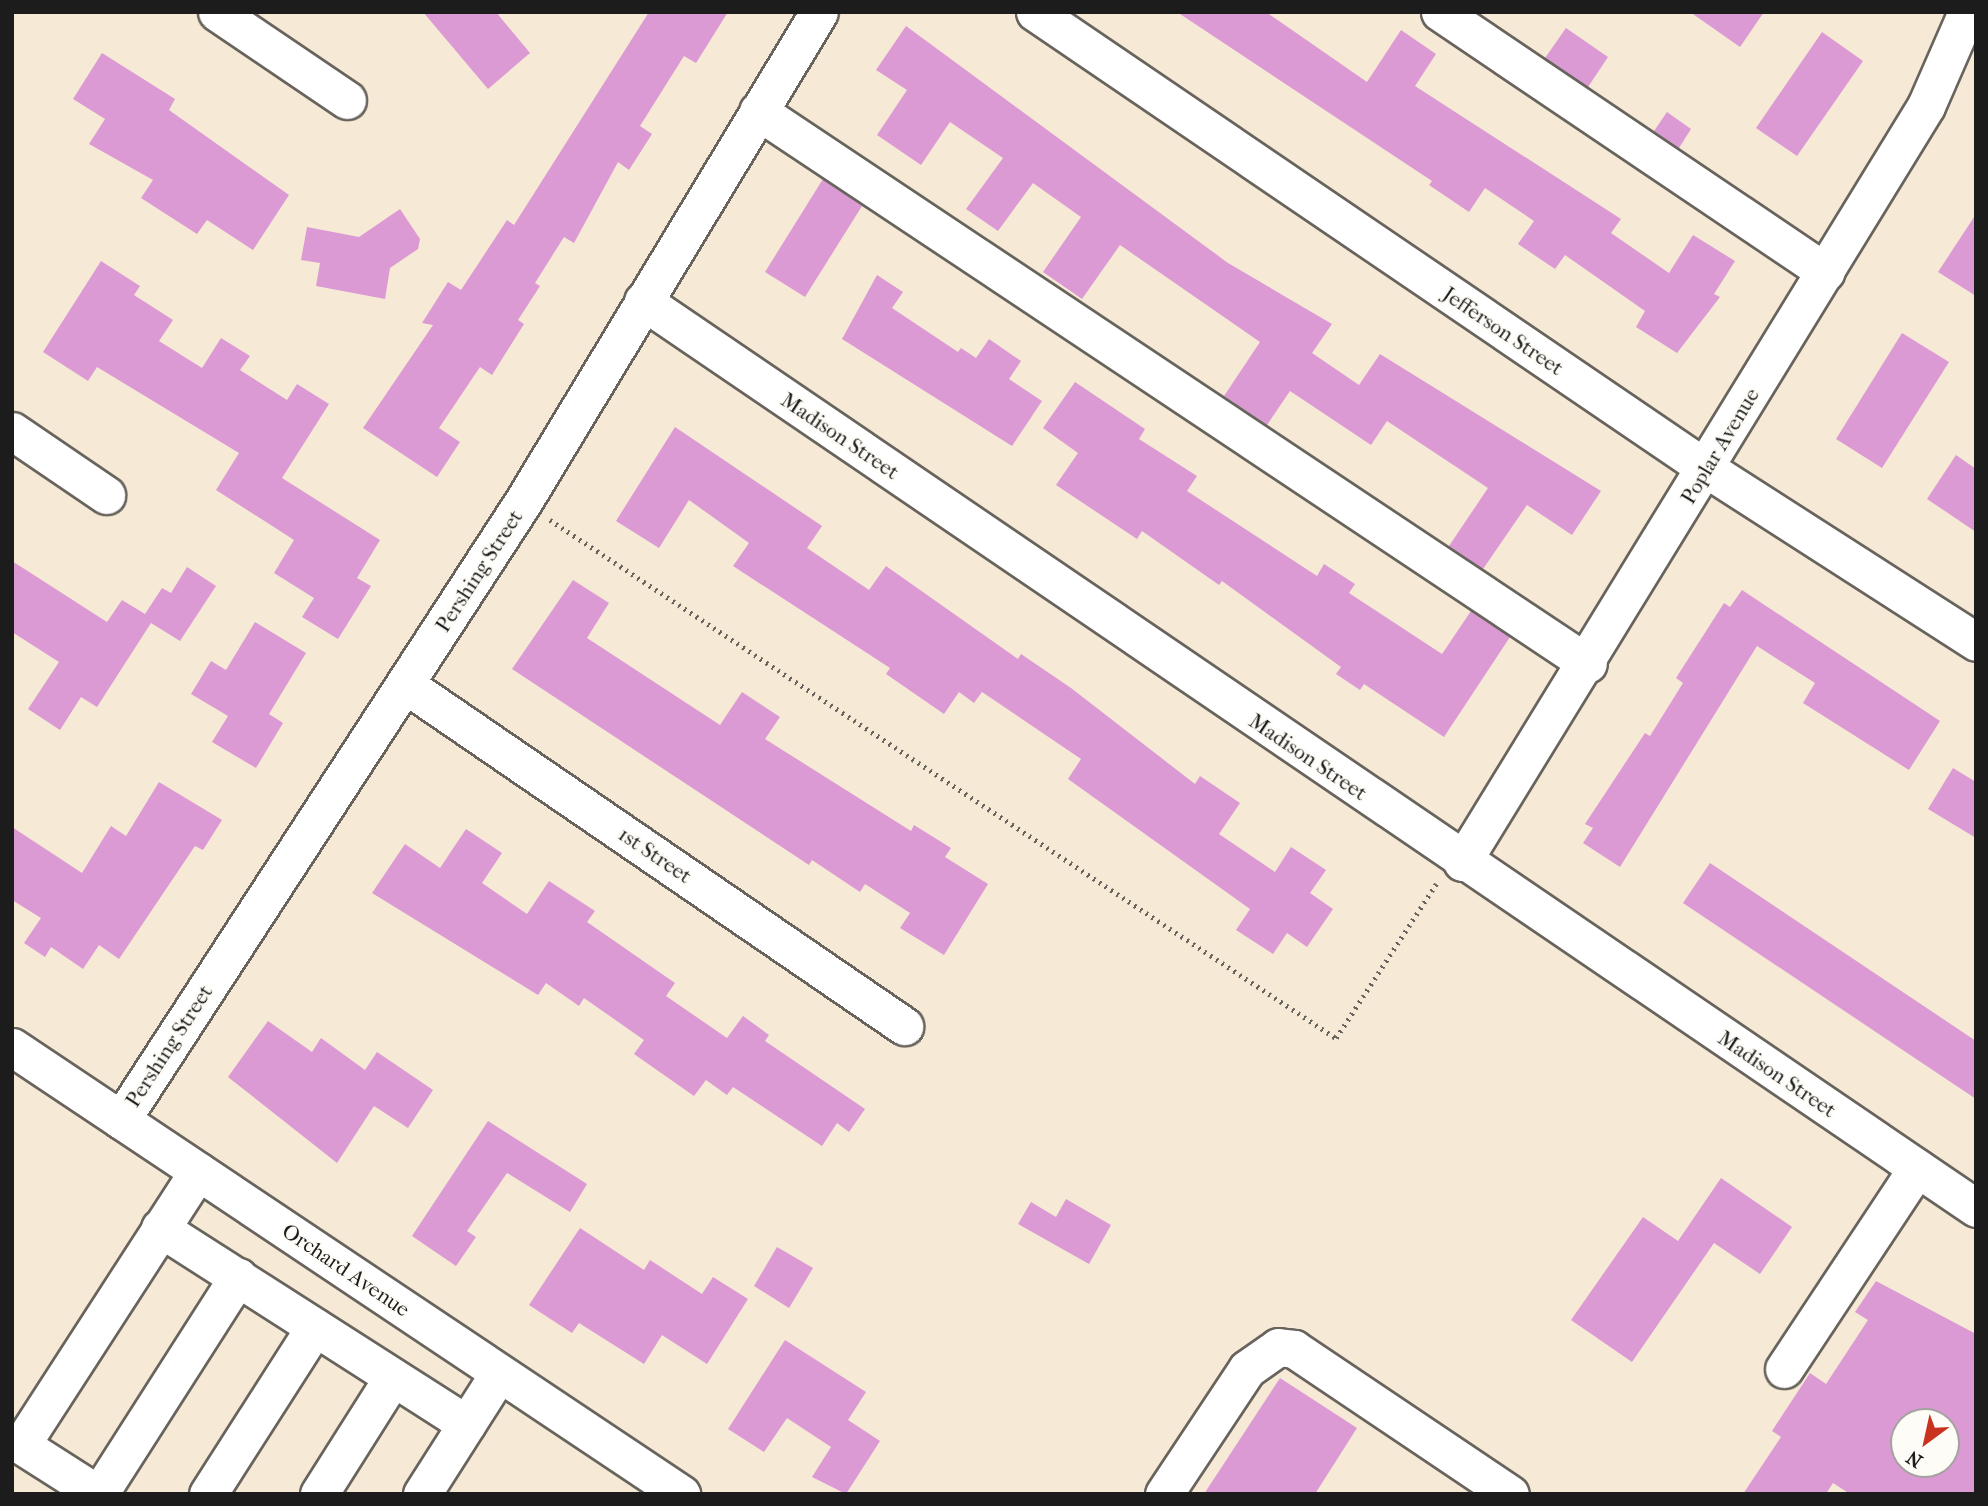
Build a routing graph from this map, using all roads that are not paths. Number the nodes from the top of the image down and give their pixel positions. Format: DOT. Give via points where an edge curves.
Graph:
graph roads {
  1 [pos="217,12"];
  2 [pos="819,12"];
  3 [pos="1035,12"];
  4 [pos="1440,12"];
  5 [pos="1963,19"];
  6 [pos="347,100"];
  7 [pos="758,111"];
  8 [pos="1826,272"];
  9 [pos="643,301"];
  10 [pos="12,431"];
  11 [pos="1707,469"];
  12 [pos="106,495"];
  13 [pos="1976,642"];
  14 [pos="1588,664"];
  15 [pos="406,685"];
  16 [pos="1462,862"];
  17 [pos="904,1026"];
  18 [pos="12,1047"];
  19 [pos="121,1119"];
  20 [pos="1917,1168"];
  21 [pos="198,1171"];
  22 [pos="1976,1208"];
  23 [pos="160,1228"];
  24 [pos="238,1278"];
  25 [pos="315,1327"];
  26 [pos="1784,1369"];
  27 [pos="499,1373"];
  28 [pos="393,1377"];
  29 [pos="467,1424"];
  30 [pos="17,1445"];
  31 [pos="99,1494"];
  32 [pos="208,1494"];
  33 [pos="318,1494"];
  34 [pos="422,1494"];
  35 [pos="681,1494"];
  36 [pos="1164,1494"];
  37 [pos="1510,1494"];
  1 -- 6 [label="street"];
  2 -- 7 [label="street, Pershing Street"];
  3 -- 11 [label="street, Jefferson Street"];
  4 -- 8 [label="street"];
  5 -- 8 [label="street, Poplar Avenue" via="1926,106"];
  7 -- 9 [label="street, Pershing Street"];
  7 -- 14 [label="street"];
  8 -- 11 [label="street, Poplar Avenue"];
  9 -- 15 [label="street, Pershing Street"];
  9 -- 16 [label="street, Madison Street"];
  10 -- 12 [label="street"];
  11 -- 13 [label="street, Jefferson Street"];
  11 -- 14 [label="street, Poplar Avenue"];
  14 -- 16 [label="street, Poplar Avenue"];
  15 -- 17 [label="street, 1st Street"];
  15 -- 19 [label="street, Pershing Street"];
  16 -- 20 [label="street, Madison Street"];
  18 -- 19 [label="street, Orchard Avenue"];
  19 -- 21 [label="street, Orchard Avenue"];
  20 -- 22 [label="street, Madison Street"];
  20 -- 26 [label="street"];
  21 -- 23 [label="street"];
  21 -- 27 [label="street, Orchard Avenue"];
  23 -- 24 [label="street"];
  23 -- 30 [label="street"];
  24 -- 25 [label="street"];
  24 -- 31 [label="street"];
  25 -- 28 [label="street"];
  25 -- 32 [label="street"];
  27 -- 29 [label="street"];
  27 -- 35 [label="street, Orchard Avenue"];
  28 -- 29 [label="street"];
  28 -- 33 [label="street"];
  29 -- 34 [label="street"];
  30 -- 31 [label="street"];
  36 -- 37 [label="street" via="1247,1369 1278,1347 1294,1349"];
}
